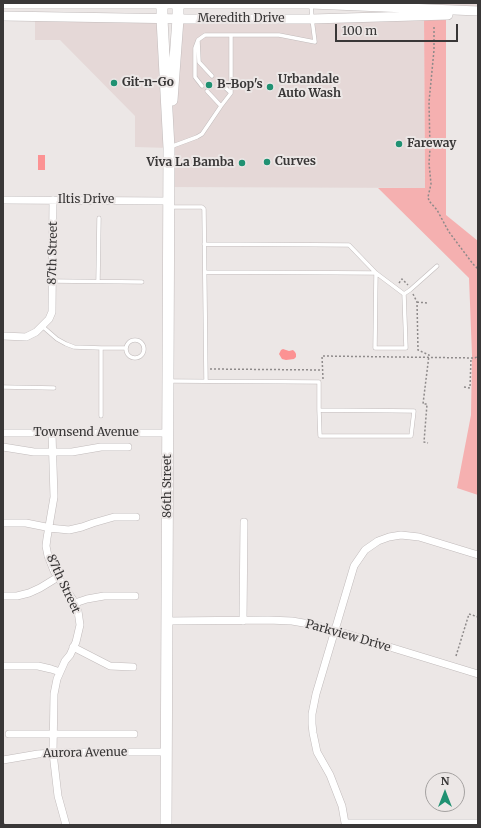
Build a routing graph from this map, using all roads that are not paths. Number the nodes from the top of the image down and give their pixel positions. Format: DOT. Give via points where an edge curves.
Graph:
graph roads {
  1 [pos="35,3"];
  2 [pos="162,3"];
  3 [pos="178,3"];
  4 [pos="3,4"];
  5 [pos="311,4"];
  6 [pos="478,12"];
  7 [pos="3,16"];
  8 [pos="162,19"];
  9 [pos="178,19"];
  10 [pos="312,19"];
  11 [pos="231,35"];
  12 [pos="198,40"];
  13 [pos="212,76"];
  14 [pos="218,81"];
  15 [pos="202,86"];
  16 [pos="207,91"];
  17 [pos="231,93"];
  18 [pos="221,106"];
  19 [pos="169,148"];
  20 [pos="3,200"];
  21 [pos="53,200"];
  22 [pos="169,204"];
  23 [pos="99,218"];
  24 [pos="204,244"];
  25 [pos="436,266"];
  26 [pos="205,272"];
  27 [pos="376,273"];
  28 [pos="52,280"];
  29 [pos="98,281"];
  30 [pos="142,282"];
  31 [pos="404,294"];
  32 [pos="42,326"];
  33 [pos="3,336"];
  34 [pos="101,348"];
  35 [pos="126,348"];
  36 [pos="168,381"];
  37 [pos="206,381"];
  38 [pos="3,387"];
  39 [pos="54,388"];
  40 [pos="319,410"];
  41 [pos="100,416"];
  42 [pos="3,433"];
  43 [pos="52,433"];
  44 [pos="168,433"];
  45 [pos="3,447"];
  46 [pos="128,447"];
  47 [pos="52,452"];
  48 [pos="136,517"];
  49 [pos="244,522"];
  50 [pos="3,523"];
  51 [pos="49,528"];
  52 [pos="478,555"];
  53 [pos="58,577"];
  54 [pos="3,596"];
  55 [pos="135,596"];
  56 [pos="75,603"];
  57 [pos="167,621"];
  58 [pos="243,621"];
  59 [pos="334,630"];
  60 [pos="73,647"];
  61 [pos="3,666"];
  62 [pos="133,667"];
  63 [pos="60,672"];
  64 [pos="478,674"];
  65 [pos="9,734"];
  66 [pos="53,734"];
  67 [pos="134,734"];
  68 [pos="167,752"];
  69 [pos="53,753"];
  70 [pos="3,760"];
  71 [pos="478,822"];
  72 [pos="66,825"];
  73 [pos="166,825"];
  1 -- 2 [label="main road, Meredith Drive"];
  1 -- 4 [label="main road, Meredith Drive"];
  2 -- 3 [label="main road, Meredith Drive"];
  2 -- 8 [label="main road, 86th Street"];
  3 -- 5 [label="main road, Meredith Drive"];
  3 -- 9 [label="main road, 86th Street"];
  5 -- 6 [label="main road, Meredith Drive"];
  5 -- 10 [label="lane"];
  6 -- 10 [label="main road, Meredith Drive"];
  7 -- 8 [label="main road, Meredith Drive"];
  8 -- 9 [label="main road, Meredith Drive"];
  8 -- 19 [label="main road, 86th Street"];
  9 -- 10 [label="main road, Meredith Drive"];
  9 -- 19 [label="main road, 86th Street"];
  10 -- 11 [label="lane" via="315,42 279,35"];
  11 -- 12 [label="lane" via="204,35"];
  11 -- 17 [label="lane"];
  12 -- 13 [label="lane" via="199,62"];
  12 -- 15 [label="lane" via="195,48 195,77"];
  14 -- 17 [label="lane"];
  16 -- 18 [label="lane"];
  17 -- 18 [label="lane"];
  18 -- 19 [label="lane" via="202,134"];
  19 -- 22 [label="main road, 86th Street"];
  20 -- 21 [label="street, Iltis Drive"];
  21 -- 22 [label="street, Iltis Drive"];
  21 -- 28 [label="street, 87th Street"];
  22 -- 24 [label="lane" via="202,206"];
  22 -- 36 [label="main road, 86th Street"];
  23 -- 29 [label="lane"];
  24 -- 26 [label="lane"];
  24 -- 27 [label="lane" via="349,245"];
  25 -- 31 [label="lane"];
  26 -- 27 [label="lane"];
  26 -- 37 [label="lane"];
  27 -- 31 [label="lane"];
  27 -- 31 [label="lane" via="375,348 406,348"];
  28 -- 29 [label="lane"];
  28 -- 32 [label="street, 87th Street" via="52,312"];
  29 -- 30 [label="lane"];
  32 -- 33 [label="street" via="26,337"];
  32 -- 34 [label="lane" via="57,339 74,347"];
  34 -- 35 [label="lane"];
  34 -- 41 [label="lane"];
  35 -- 35 [label="lane" via="128,355 135,359 142,356 145,350 139,340 129,342"];
  36 -- 37 [label="lane"];
  36 -- 44 [label="main road, 86th Street"];
  37 -- 40 [label="lane" via="319,382"];
  38 -- 39 [label="lane"];
  40 -- 40 [label="lane" via="320,436 411,436 414,411"];
  42 -- 43 [label="street, Townsend Avenue"];
  43 -- 44 [label="street, Townsend Avenue"];
  43 -- 47 [label="street, 87th Street"];
  44 -- 57 [label="main road, 86th Street"];
  45 -- 47 [label="street"];
  46 -- 47 [label="street"];
  47 -- 51 [label="street, 87th Street" via="54,497"];
  48 -- 51 [label="street" via="114,517 69,530"];
  49 -- 58 [label="street"];
  50 -- 51 [label="street" via="26,523"];
  51 -- 53 [label="street, 87th Street" via="46,546"];
  52 -- 59 [label="street" via="419,537 401,535 378,541 365,550 354,566"];
  53 -- 54 [label="street" via="29,594"];
  53 -- 56 [label="street, 87th Street"];
  55 -- 56 [label="street" via="104,596"];
  56 -- 60 [label="street, 87th Street" via="80,625"];
  57 -- 58 [label="street, Parkview Drive"];
  57 -- 68 [label="main road, 86th Street"];
  58 -- 59 [label="street, Parkview Drive" via="292,622"];
  59 -- 64 [label="street, Parkview Drive"];
  59 -- 71 [label="street" via="316,694 312,724 317,752 330,775 342,806 345,822"];
  60 -- 62 [label="street" via="110,666"];
  60 -- 63 [label="street, 87th Street"];
  61 -- 63 [label="street" via="38,666"];
  63 -- 66 [label="street, 87th Street" via="54,694"];
  65 -- 66 [label="street"];
  66 -- 67 [label="street"];
  66 -- 69 [label="street, 87th Street"];
  68 -- 69 [label="street, Aurora Avenue"];
  68 -- 73 [label="main road, 86th Street"];
  69 -- 70 [label="street, Aurora Avenue"];
  69 -- 72 [label="street, 87th Street" via="58,796"];
}
